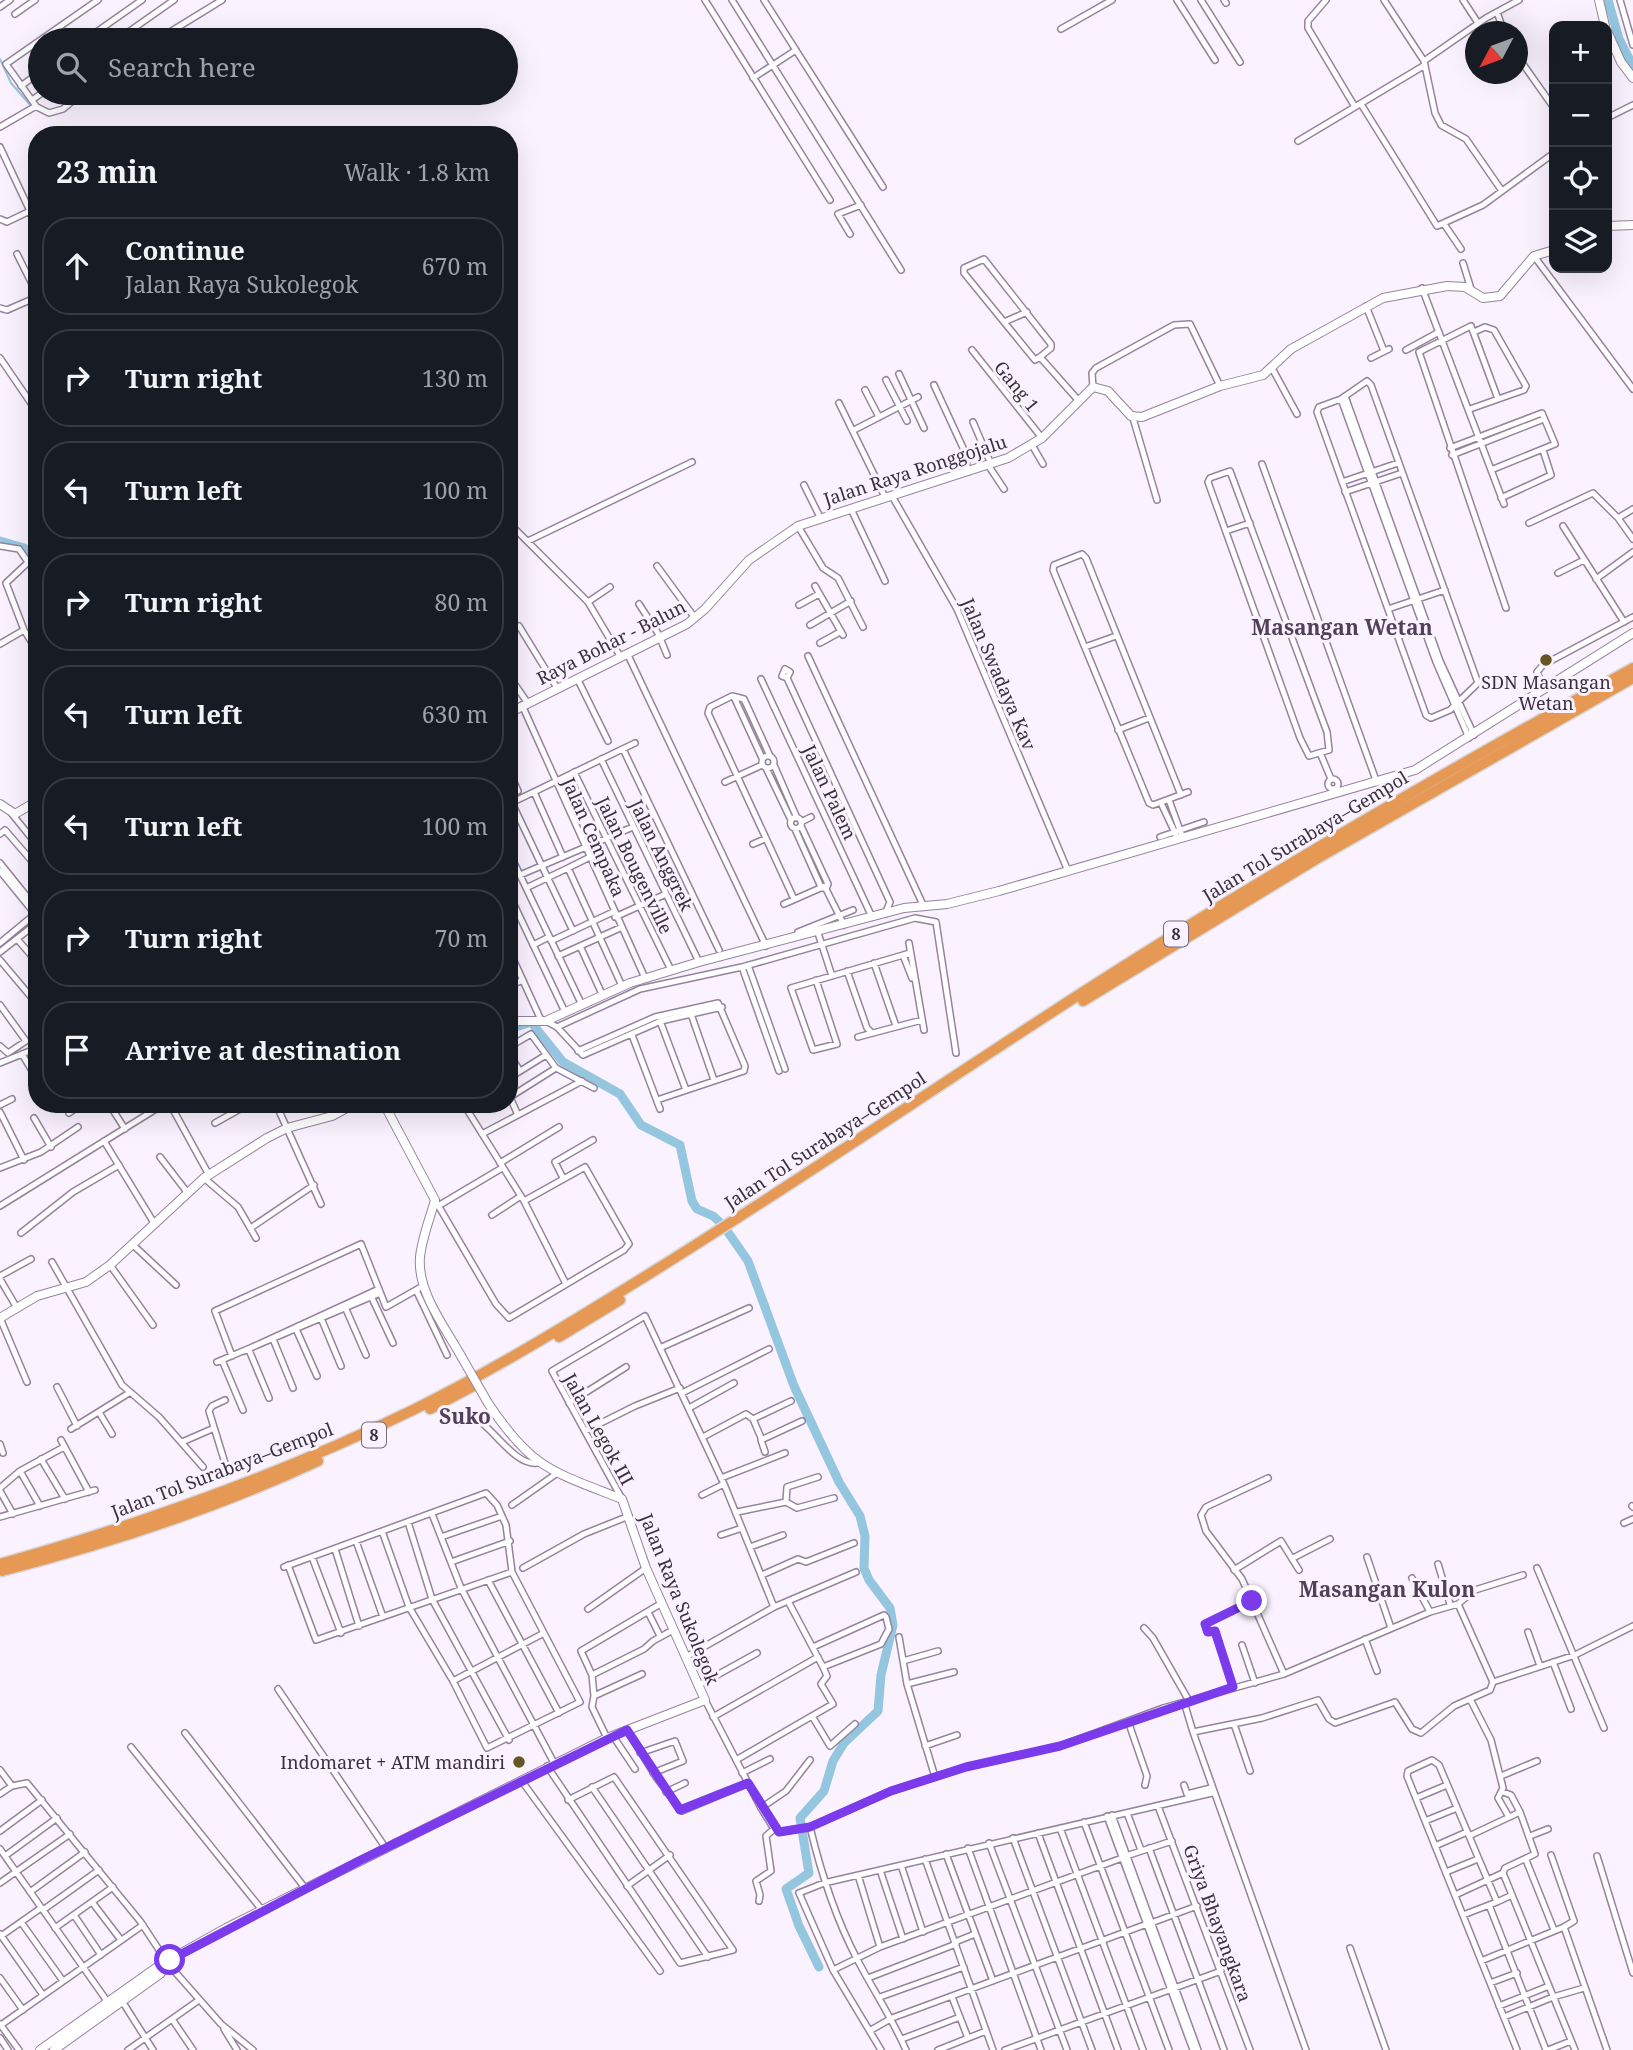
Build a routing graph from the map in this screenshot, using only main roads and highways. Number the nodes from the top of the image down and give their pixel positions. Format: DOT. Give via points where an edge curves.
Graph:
graph roads {
  1 [pos="1633,668"];
  2 [pos="1633,678"];
  3 [pos="734,1224"];
  4 [pos="718,1234"];
  5 [pos="0,1564"];
  6 [pos="0,1572"];
  1 -- 3 [label="highway, Jalan Tol Surabaya–Gempol / 8" via="1251,887"];
  2 -- 3 [label="highway, Jalan Tol Surabaya–Gempol / 8" via="1138,966"];
  3 -- 4 [label="highway, Jalan Tol Surabaya–Gempol / 8"];
  4 -- 5 [label="highway, Jalan Tol Surabaya–Gempol / 8" via="414,1409 195,1503"];
  4 -- 6 [label="highway, Jalan Tol Surabaya–Gempol / 8" via="580,1325 381,1433 231,1498"];
}
